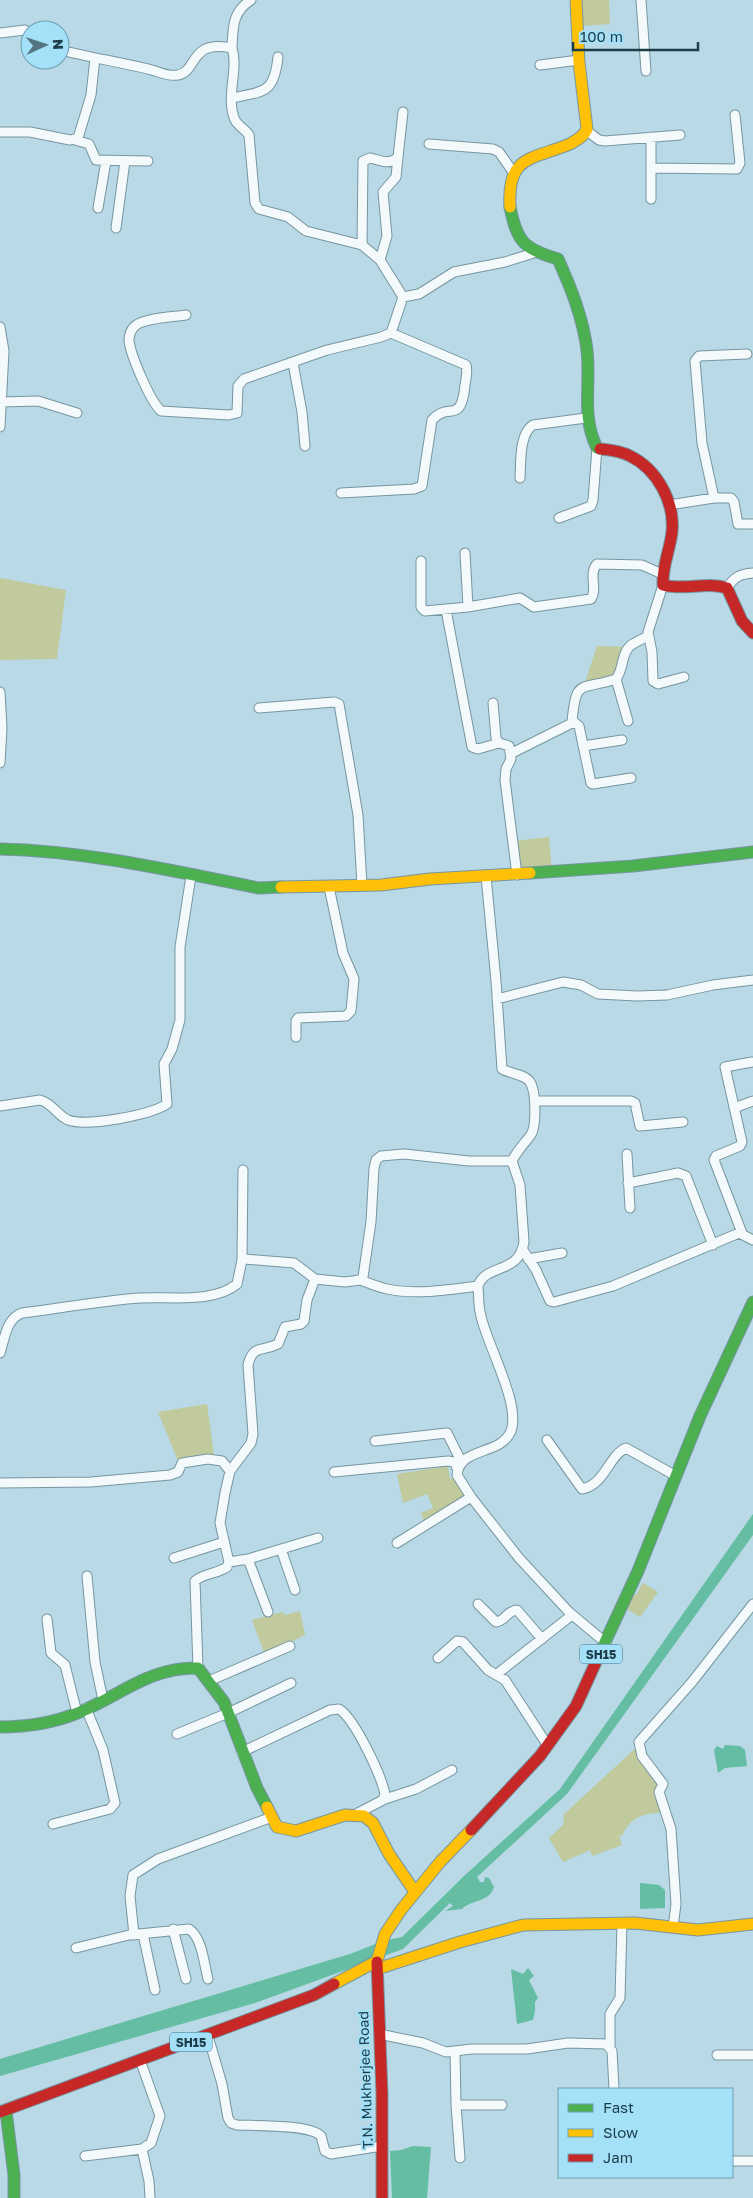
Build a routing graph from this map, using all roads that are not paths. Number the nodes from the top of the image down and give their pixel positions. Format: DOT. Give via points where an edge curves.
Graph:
graph roads {
  1 [pos="235,0"];
  2 [pos="576,0"];
  3 [pos="641,0"];
  4 [pos="248,2"];
  5 [pos="20,31"];
  6 [pos="0,33"];
  7 [pos="232,48"];
  8 [pos="70,52"];
  9 [pos="278,57"];
  10 [pos="95,58"];
  11 [pos="579,60"];
  12 [pos="540,65"];
  13 [pos="646,71"];
  14 [pos="232,98"];
  15 [pos="403,112"];
  16 [pos="735,114"];
  17 [pos="587,131"];
  18 [pos="0,132"];
  19 [pos="680,135"];
  20 [pos="651,137"];
  21 [pos="75,140"];
  22 [pos="429,144"];
  23 [pos="398,158"];
  24 [pos="106,160"];
  25 [pos="125,161"];
  26 [pos="148,161"];
  27 [pos="651,168"];
  28 [pos="513,172"];
  29 [pos="651,199"];
  30 [pos="98,208"];
  31 [pos="116,228"];
  32 [pos="362,245"];
  33 [pos="537,252"];
  34 [pos="380,260"];
  35 [pos="403,298"];
  36 [pos="186,315"];
  37 [pos="0,327"];
  38 [pos="391,333"];
  39 [pos="747,354"];
  40 [pos="293,362"];
  41 [pos="2,365"];
  42 [pos="1,402"];
  43 [pos="77,413"];
  44 [pos="586,418"];
  45 [pos="0,427"];
  46 [pos="305,446"];
  47 [pos="597,448"];
  48 [pos="520,478"];
  49 [pos="340,493"];
  50 [pos="714,498"];
  51 [pos="669,505"];
  52 [pos="559,518"];
  53 [pos="753,524"];
  54 [pos="465,553"];
  55 [pos="421,562"];
  56 [pos="753,573"];
  57 [pos="663,579"];
  58 [pos="727,588"];
  59 [pos="468,607"];
  60 [pos="446,610"];
  61 [pos="753,633"];
  62 [pos="648,636"];
  63 [pos="684,678"];
  64 [pos="616,679"];
  65 [pos="0,692"];
  66 [pos="493,703"];
  67 [pos="259,708"];
  68 [pos="628,721"];
  69 [pos="572,722"];
  70 [pos="622,740"];
  71 [pos="500,743"];
  72 [pos="583,746"];
  73 [pos="512,753"];
  74 [pos="0,763"];
  75 [pos="631,778"];
  76 [pos="0,849"];
  77 [pos="753,852"];
  78 [pos="517,874"];
  79 [pos="191,876"];
  80 [pos="486,876"];
  81 [pos="362,886"];
  82 [pos="329,888"];
  83 [pos="753,980"];
  84 [pos="497,999"];
  85 [pos="296,1037"];
  86 [pos="752,1062"];
  87 [pos="535,1101"];
  88 [pos="753,1101"];
  89 [pos="0,1106"];
  90 [pos="734,1108"];
  91 [pos="683,1122"];
  92 [pos="627,1154"];
  93 [pos="512,1161"];
  94 [pos="243,1170"];
  95 [pos="628,1183"];
  96 [pos="630,1208"];
  97 [pos="742,1234"];
  98 [pos="753,1240"];
  99 [pos="713,1245"];
  100 [pos="523,1250"];
  101 [pos="562,1253"];
  102 [pos="528,1259"];
  103 [pos="242,1260"];
  104 [pos="315,1279"];
  105 [pos="360,1280"];
  106 [pos="478,1286"];
  107 [pos="753,1302"];
  108 [pos="750,1319"];
  109 [pos="0,1353"];
  110 [pos="547,1440"];
  111 [pos="375,1441"];
  112 [pos="460,1467"];
  113 [pos="230,1471"];
  114 [pos="334,1472"];
  115 [pos="676,1476"];
  116 [pos="0,1483"];
  117 [pos="471,1498"];
  118 [pos="318,1538"];
  119 [pos="224,1542"];
  120 [pos="397,1543"];
  121 [pos="281,1549"];
  122 [pos="174,1558"];
  123 [pos="248,1559"];
  124 [pos="229,1562"];
  125 [pos="87,1576"];
  126 [pos="295,1590"];
  127 [pos="478,1604"];
  128 [pos="753,1604"];
  129 [pos="268,1612"];
  130 [pos="572,1615"];
  131 [pos="47,1619"];
  132 [pos="542,1639"];
  133 [pos="606,1643"];
  134 [pos="290,1646"];
  135 [pos="438,1658"];
  136 [pos="198,1668"];
  137 [pos="497,1674"];
  138 [pos="209,1681"];
  139 [pos="291,1683"];
  140 [pos="103,1700"];
  141 [pos="82,1711"];
  142 [pos="228,1713"];
  143 [pos="0,1727"];
  144 [pos="177,1734"];
  145 [pos="548,1746"];
  146 [pos="242,1752"];
  147 [pos="452,1770"];
  148 [pos="385,1798"];
  149 [pos="358,1813"];
  150 [pos="272,1817"];
  151 [pos="53,1824"];
  152 [pos="415,1892"];
  153 [pos="622,1924"];
  154 [pos="753,1924"];
  155 [pos="673,1927"];
  156 [pos="173,1929"];
  157 [pos="138,1934"];
  158 [pos="76,1948"];
  159 [pos="377,1965"];
  160 [pos="186,1979"];
  161 [pos="208,1979"];
  162 [pos="155,1990"];
  163 [pos="378,2034"];
  164 [pos="208,2036"];
  165 [pos="610,2046"];
  166 [pos="455,2052"];
  167 [pos="717,2055"];
  168 [pos="753,2055"];
  169 [pos="140,2060"];
  170 [pos="614,2088"];
  171 [pos="456,2105"];
  172 [pos="502,2105"];
  173 [pos="3,2111"];
  174 [pos="382,2146"];
  175 [pos="142,2149"];
  176 [pos="86,2156"];
  177 [pos="460,2158"];
  178 [pos="733,2161"];
  179 [pos="753,2162"];
  180 [pos="14,2198"];
  181 [pos="150,2198"];
  182 [pos="382,2198"];
  1 -- 4 [label="street"];
  2 -- 11 [label="street"];
  3 -- 13 [label="street"];
  4 -- 7 [label="street" via="237,12 233,22"];
  5 -- 6 [label="street"];
  7 -- 10 [label="street" via="212,46 204,49 183,73 177,75"];
  7 -- 14 [label="street"];
  8 -- 10 [label="street"];
  9 -- 14 [label="street" via="270,86"];
  10 -- 21 [label="street" via="91,95 82,130"];
  11 -- 12 [label="street"];
  11 -- 17 [label="street"];
  14 -- 32 [label="street" via="236,123 248,135 255,203 260,209 288,217 306,231 320,236"];
  15 -- 23 [label="street"];
  16 -- 27 [label="street" via="740,162 737,169"];
  17 -- 20 [label="street" via="605,141"];
  17 -- 28 [label="street" via="568,145 535,154"];
  18 -- 21 [label="street" via="30,132"];
  19 -- 20 [label="street"];
  20 -- 27 [label="street"];
  21 -- 24 [label="street" via="89,144 96,160"];
  22 -- 28 [label="street" via="493,149 499,152"];
  23 -- 32 [label="street" via="394,162 370,158 363,161"];
  23 -- 34 [label="street" via="396,177 383,192 387,236"];
  24 -- 25 [label="street"];
  24 -- 30 [label="street"];
  25 -- 26 [label="street"];
  25 -- 31 [label="street"];
  27 -- 29 [label="street"];
  28 -- 33 [label="street" via="511,217 526,246"];
  32 -- 34 [label="street"];
  33 -- 35 [label="street" via="454,272 418,294"];
  33 -- 44 [label="street" via="558,259 582,321 587,352"];
  34 -- 35 [label="street"];
  35 -- 38 [label="street"];
  36 -- 40 [label="street" via="141,322 130,332 135,358 161,411 234,415 238,408 240,382"];
  37 -- 41 [label="street" via="4,352"];
  38 -- 40 [label="street"];
  38 -- 49 [label="street" via="466,365 464,401 456,411 432,420 420,488"];
  39 -- 50 [label="street" via="699,356 695,361 702,442"];
  40 -- 46 [label="street"];
  41 -- 42 [label="street"];
  42 -- 43 [label="street" via="38,401"];
  42 -- 45 [label="street"];
  44 -- 47 [label="street" via="590,438"];
  44 -- 48 [label="street" via="528,428 524,436"];
  47 -- 51 [label="street" via="630,455 644,465 654,474"];
  47 -- 52 [label="street" via="590,506"];
  50 -- 51 [label="street"];
  50 -- 53 [label="street" via="732,498 738,524"];
  51 -- 57 [label="street" via="673,530"];
  54 -- 59 [label="street"];
  55 -- 60 [label="street" via="422,607 425,611"];
  56 -- 58 [label="street" via="738,576"];
  57 -- 58 [label="street" via="675,588 716,585"];
  57 -- 59 [label="street" via="642,565 597,564 592,570 594,593 590,599 534,607 520,598"];
  57 -- 62 [label="street"];
  58 -- 61 [label="street" via="742,622"];
  59 -- 60 [label="street"];
  60 -- 71 [label="street" via="472,748"];
  62 -- 63 [label="street" via="655,683"];
  62 -- 64 [label="street" via="626,651"];
  64 -- 68 [label="street"];
  64 -- 69 [label="street" via="582,687 574,698"];
  65 -- 74 [label="street"];
  66 -- 71 [label="street" via="496,738"];
  67 -- 81 [label="street" via="334,702 340,707 358,823"];
  69 -- 72 [label="street" via="579,726"];
  69 -- 73 [label="street"];
  70 -- 72 [label="street"];
  71 -- 73 [label="street" via="509,746"];
  72 -- 75 [label="street" via="590,783"];
  73 -- 78 [label="street" via="505,780"];
  76 -- 79 [label="street" via="44,850"];
  77 -- 78 [label="street" via="633,866"];
  78 -- 80 [label="street"];
  79 -- 82 [label="street" via="259,888"];
  79 -- 89 [label="street" via="180,947 180,1020 164,1064 167,1104 126,1118 84,1121 68,1120 40,1100"];
  80 -- 81 [label="street"];
  80 -- 84 [label="street"];
  81 -- 82 [label="street"];
  82 -- 85 [label="street" via="343,953 354,979 350,1010 346,1016 298,1018"];
  83 -- 84 [label="street" via="667,995 637,996 598,994 563,982"];
  84 -- 87 [label="street" via="502,1069 530,1082"];
  86 -- 90 [label="street" via="725,1067"];
  87 -- 91 [label="street" via="631,1101 635,1103 640,1126"];
  87 -- 93 [label="street" via="531,1136 520,1146"];
  88 -- 90 [label="street"];
  90 -- 97 [label="street" via="742,1142 714,1160"];
  92 -- 95 [label="street"];
  93 -- 100 [label="street" via="520,1185"];
  93 -- 105 [label="street" via="469,1161 404,1154 381,1156 374,1168 371,1222"];
  94 -- 103 [label="street"];
  95 -- 96 [label="street"];
  95 -- 99 [label="street" via="678,1173 686,1176"];
  97 -- 98 [label="street"];
  97 -- 99 [label="street"];
  99 -- 102 [label="street" via="613,1286 554,1302 550,1301"];
  100 -- 102 [label="street"];
  100 -- 106 [label="street" via="512,1264 484,1276"];
  101 -- 102 [label="street"];
  103 -- 104 [label="street" via="294,1263"];
  103 -- 109 [label="street" via="237,1284 200,1297 142,1298 14,1316"];
  104 -- 105 [label="street"];
  104 -- 113 [label="street" via="304,1321 285,1328 278,1344 255,1350 250,1355 253,1434 251,1443"];
  105 -- 106 [label="street" via="386,1289 410,1291"];
  106 -- 112 [label="street" via="480,1316 508,1393 512,1422 507,1438 497,1446 476,1452"];
  107 -- 108 [label="street, SH15"];
  108 -- 115 [label="street, SH15" via="700,1416"];
  110 -- 115 [label="street" via="582,1489 601,1478 626,1448"];
  111 -- 112 [label="street" via="447,1433"];
  112 -- 114 [label="street" via="448,1462"];
  112 -- 117 [label="street" via="458,1480"];
  113 -- 116 [label="street" via="222,1461 208,1459 182,1462 178,1472 170,1475 91,1482"];
  113 -- 119 [label="street" via="221,1515"];
  115 -- 133 [label="street, SH15"];
  117 -- 120 [label="street"];
  117 -- 130 [label="street" via="518,1558"];
  118 -- 121 [label="street"];
  119 -- 122 [label="street"];
  119 -- 124 [label="street"];
  121 -- 123 [label="street"];
  121 -- 126 [label="street"];
  123 -- 124 [label="street"];
  123 -- 129 [label="street"];
  124 -- 136 [label="street" via="223,1570 195,1581"];
  125 -- 140 [label="street" via="95,1662"];
  127 -- 132 [label="street" via="496,1622 517,1610"];
  128 -- 155 [label="street" via="692,1682 639,1742 642,1756 663,1784 659,1792 671,1829 676,1904"];
  130 -- 132 [label="street"];
  130 -- 133 [label="street"];
  131 -- 141 [label="street" via="51,1653 65,1665"];
  132 -- 137 [label="street"];
  133 -- 145 [label="street, SH15" via="576,1706"];
  134 -- 138 [label="street"];
  135 -- 137 [label="street" via="461,1640 488,1670"];
  136 -- 138 [label="street"];
  136 -- 140 [label="street" via="171,1669"];
  137 -- 145 [label="street" via="505,1680"];
  138 -- 142 [label="street"];
  139 -- 142 [label="street"];
  140 -- 141 [label="street"];
  141 -- 143 [label="street" via="65,1718"];
  141 -- 151 [label="street" via="103,1750 114,1807"];
  142 -- 144 [label="street"];
  142 -- 146 [label="street"];
  145 -- 152 [label="street, SH15"];
  146 -- 148 [label="street" via="330,1710 340,1709 351,1719 362,1739"];
  146 -- 150 [label="street"];
  147 -- 148 [label="street" via="416,1789"];
  148 -- 149 [label="street"];
  149 -- 150 [label="street" via="342,1815 293,1832 278,1827"];
  149 -- 152 [label="street" via="371,1821"];
  150 -- 157 [label="street" via="158,1859 134,1875 130,1896"];
  152 -- 159 [label="street, SH15" via="385,1934"];
  153 -- 155 [label="street"];
  153 -- 159 [label="street" via="524,1925"];
  153 -- 165 [label="street" via="620,1998 610,2014"];
  154 -- 155 [label="street" via="698,1930"];
  156 -- 157 [label="street"];
  156 -- 160 [label="street"];
  156 -- 161 [label="street" via="194,1932"];
  157 -- 158 [label="street"];
  157 -- 162 [label="street"];
  159 -- 163 [label="street, T.N. Mukherjee Road"];
  159 -- 164 [label="street, SH15" via="314,1995"];
  163 -- 166 [label="street" via="423,2043 439,2051"];
  163 -- 174 [label="street, T.N. Mukherjee Road"];
  164 -- 169 [label="street, SH15"];
  164 -- 174 [label="street" via="231,2123 313,2131 321,2136 325,2151 331,2154"];
  165 -- 166 [label="street" via="568,2043 527,2049"];
  165 -- 170 [label="street"];
  166 -- 171 [label="street"];
  167 -- 168 [label="street"];
  169 -- 173 [label="street, SH15"];
  169 -- 175 [label="street" via="160,2116 151,2143"];
  171 -- 172 [label="street"];
  171 -- 177 [label="street"];
  173 -- 180 [label="street" via="14,2175"];
  174 -- 182 [label="street, T.N. Mukherjee Road"];
  175 -- 176 [label="street"];
  175 -- 181 [label="street"];
  178 -- 179 [label="street"];
}
